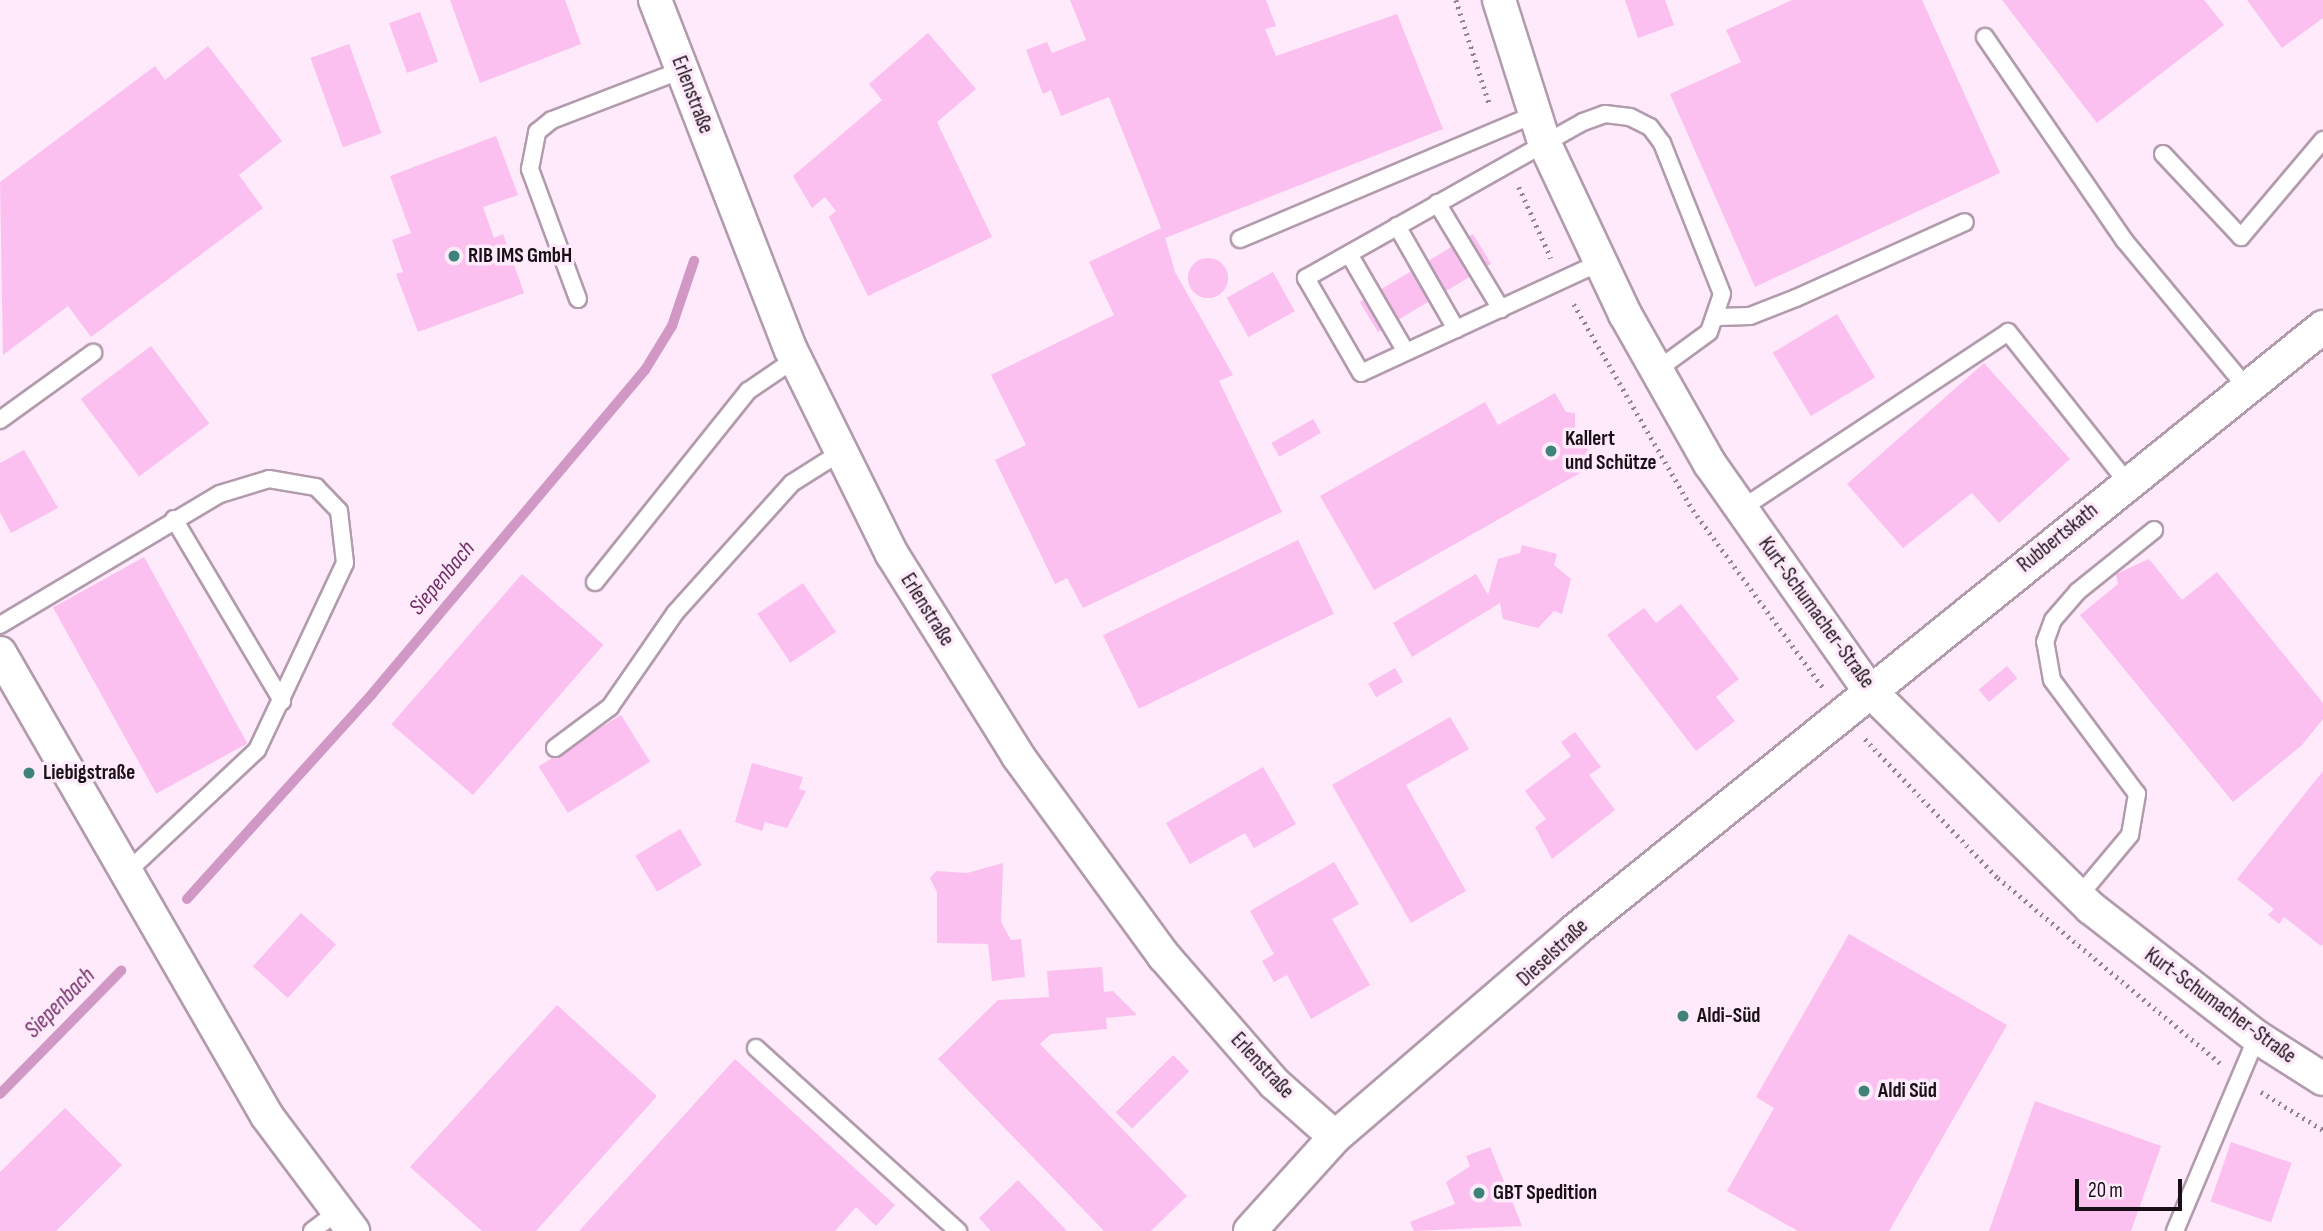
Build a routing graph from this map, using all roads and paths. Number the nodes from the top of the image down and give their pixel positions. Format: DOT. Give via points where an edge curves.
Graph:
graph roads {
  1 [pos="655,0"];
  2 [pos="1499,0"];
  3 [pos="1985,37"];
  4 [pos="682,70"];
  5 [pos="1540,128"];
  6 [pos="2323,140"];
  7 [pos="2163,154"];
  8 [pos="1437,204"];
  9 [pos="1965,222"];
  10 [pos="1397,226"];
  11 [pos="1240,239"];
  12 [pos="1349,254"];
  13 [pos="1601,262"];
  14 [pos="578,299"];
  15 [pos="1500,309"];
  16 [pos="1718,317"];
  17 [pos="2323,327"];
  18 [pos="1456,329"];
  19 [pos="1406,352"];
  20 [pos="93,353"];
  21 [pos="796,359"];
  22 [pos="1657,370"];
  23 [pos="2246,387"];
  24 [pos="0,420"];
  25 [pos="841,452"];
  26 [pos="2127,482"];
  27 [pos="1741,509"];
  28 [pos="174,519"];
  29 [pos="2154,530"];
  30 [pos="595,582"];
  31 [pos="0,625"];
  32 [pos="0,653"];
  33 [pos="1869,690"];
  34 [pos="282,701"];
  35 [pos="555,748"];
  36 [pos="125,874"];
  37 [pos="2079,896"];
  38 [pos="2257,1037"];
  39 [pos="756,1048"];
  40 [pos="2323,1079"];
  41 [pos="1335,1137"];
  42 [pos="334,1225"];
  43 [pos="958,1231"];
  44 [pos="1250,1231"];
  45 [pos="2175,1231"];
  1 -- 4 [label="street, Erlenstraße"];
  2 -- 5 [label="street, Kurt-Schumacher-Straße"];
  3 -- 23 [label="lane" via="2124,240"];
  4 -- 14 [label="lane" via="552,120 537,132 530,169"];
  4 -- 21 [label="street, Erlenstraße"];
  5 -- 8 [label="lane"];
  5 -- 11 [label="lane"];
  5 -- 13 [label="street, Kurt-Schumacher-Straße"];
  5 -- 16 [label="lane" via="1605,114 1650,127 1711,257 1722,295"];
  6 -- 7 [label="lane" via="2241,237"];
  8 -- 10 [label="lane"];
  8 -- 15 [label="lane"];
  9 -- 16 [label="lane" via="1796,299 1750,316"];
  10 -- 12 [label="lane"];
  10 -- 18 [label="lane"];
  12 -- 19 [label="lane"];
  12 -- 19 [label="lane" via="1306,278 1347,349 1361,373"];
  13 -- 15 [label="lane"];
  13 -- 22 [label="street, Kurt-Schumacher-Straße"];
  15 -- 18 [label="lane"];
  16 -- 22 [label="lane" via="1709,332"];
  17 -- 23 [label="street, Rubbertskath"];
  18 -- 19 [label="lane"];
  20 -- 24 [label="lane"];
  21 -- 25 [label="street, Erlenstraße"];
  21 -- 30 [label="lane" via="748,391"];
  22 -- 27 [label="street, Kurt-Schumacher-Straße"];
  23 -- 26 [label="street, Rubbertskath"];
  25 -- 35 [label="lane" via="792,483 675,613 610,707"];
  25 -- 41 [label="street, Erlenstraße" via="892,554 1018,756 1164,956 1274,1083"];
  26 -- 27 [label="lane" via="2008,332"];
  26 -- 33 [label="street, Rubbertskath"];
  27 -- 33 [label="street, Kurt-Schumacher-Straße"];
  28 -- 31 [label="lane"];
  28 -- 34 [label="lane"];
  28 -- 34 [label="lane" via="220,494 269,479 316,488 339,511 345,564"];
  29 -- 37 [label="lane" via="2077,592 2053,620 2045,642 2052,680 2137,794 2130,835"];
  32 -- 36 [label="street"];
  33 -- 37 [label="street, Kurt-Schumacher-Straße"];
  33 -- 41 [label="street, Dieselstraße"];
  34 -- 36 [label="lane" via="242,768"];
  36 -- 42 [label="street"];
  37 -- 38 [label="street, Kurt-Schumacher-Straße"];
  38 -- 40 [label="street, Kurt-Schumacher-Straße"];
  38 -- 45 [label="lane"];
  39 -- 43 [label="lane"];
  41 -- 44 [label="street, Dieselstraße"];
}
